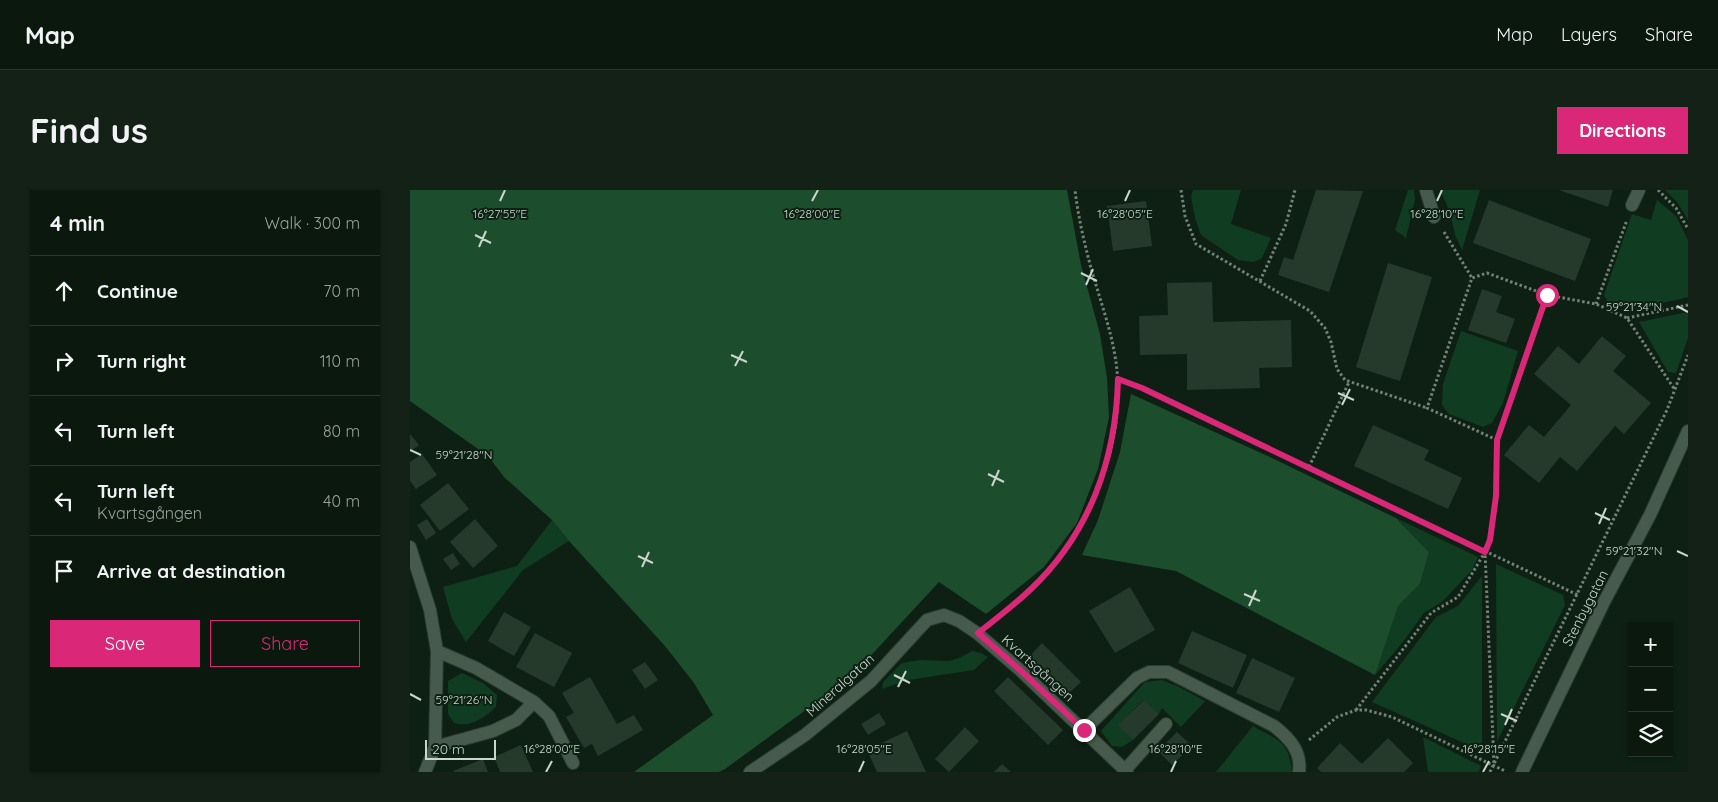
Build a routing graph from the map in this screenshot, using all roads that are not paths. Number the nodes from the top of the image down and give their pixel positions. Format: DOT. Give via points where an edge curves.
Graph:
graph roads {
  1 [pos="1426,190"];
  2 [pos="1639,190"];
  3 [pos="1632,205"];
  4 [pos="1434,217"];
  5 [pos="1688,431"];
  6 [pos="410,547"];
  7 [pos="944,615"];
  8 [pos="436,651"];
  9 [pos="534,702"];
  10 [pos="1166,724"];
  11 [pos="1084,730"];
  12 [pos="435,747"];
  13 [pos="573,763"];
  14 [pos="1126,771"];
  15 [pos="425,772"];
  16 [pos="750,772"];
  17 [pos="1299,772"];
  18 [pos="1522,772"];
  1 -- 4 [label="street"];
  2 -- 3 [label="street"];
  5 -- 18 [label="street, Stenbygatan" via="1650,515"];
  6 -- 8 [label="street" via="430,610"];
  7 -- 11 [label="street, Kvartsgången" via="978,633"];
  7 -- 16 [label="street, Mineralgatan" via="927,620 871,681 806,735"];
  8 -- 9 [label="street" via="476,668"];
  8 -- 12 [label="street"];
  9 -- 12 [label="street" via="516,720 493,731"];
  9 -- 13 [label="street" via="550,716"];
  10 -- 14 [label="street"];
  11 -- 14 [label="street, Kvartsgången"];
  11 -- 17 [label="street" via="1138,678 1149,672 1168,672 1274,726 1296,748"];
  12 -- 15 [label="street"];
}
